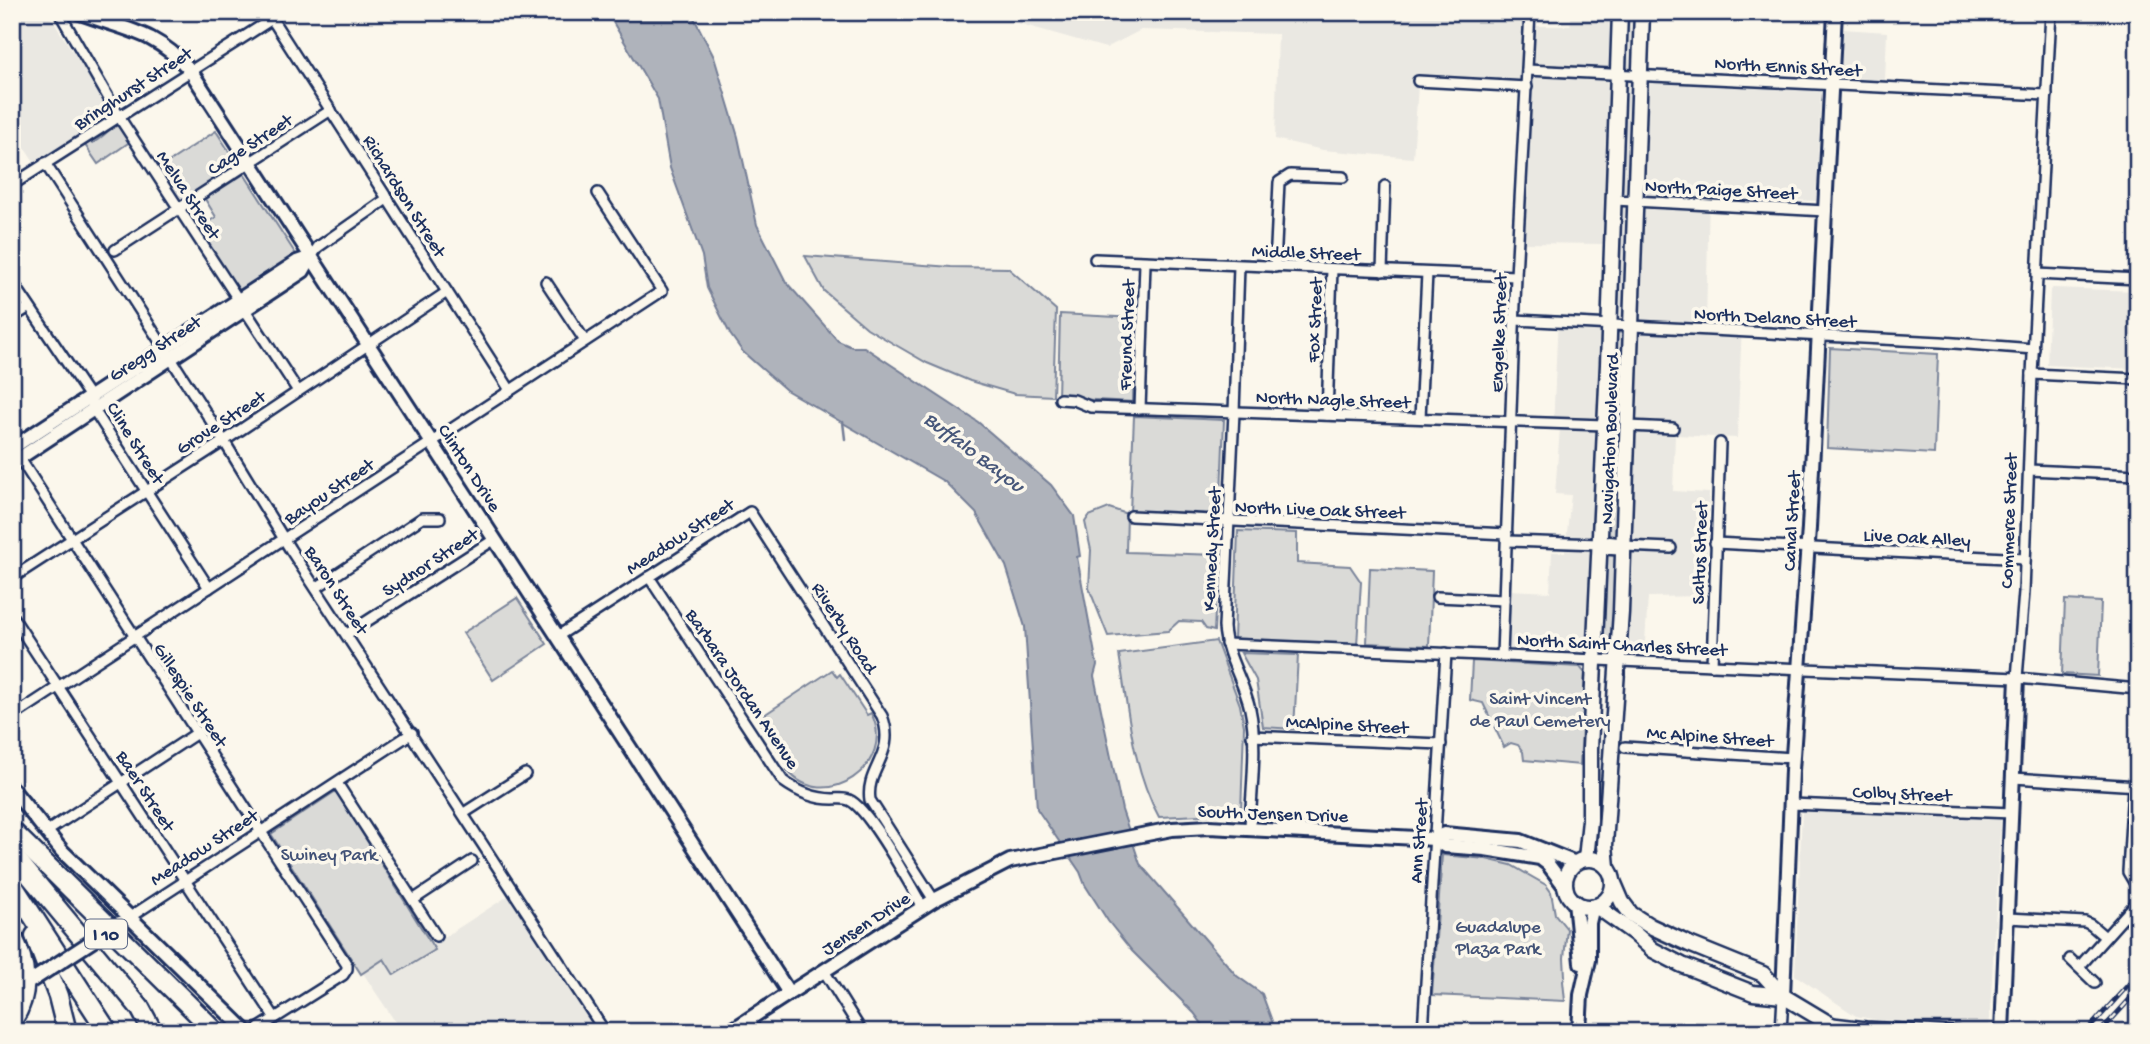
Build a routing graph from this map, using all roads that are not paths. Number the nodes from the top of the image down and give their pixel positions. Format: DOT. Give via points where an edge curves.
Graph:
graph roads {
  1 [pos="59,12"];
  2 [pos="78,12"];
  3 [pos="1530,12"];
  4 [pos="1620,12"];
  5 [pos="1643,12"];
  6 [pos="1835,12"];
  7 [pos="2051,12"];
  8 [pos="272,19"];
  9 [pos="190,70"];
  10 [pos="1527,70"];
  11 [pos="1618,74"];
  12 [pos="1640,75"];
  13 [pos="1418,81"];
  14 [pos="1832,84"];
  15 [pos="1527,87"];
  16 [pos="2047,95"];
  17 [pos="331,110"];
  18 [pos="119,116"];
  19 [pos="45,163"];
  20 [pos="250,163"];
  21 [pos="1343,177"];
  22 [pos="12,185"];
  23 [pos="1385,186"];
  24 [pos="598,193"];
  25 [pos="388,198"];
  26 [pos="1614,200"];
  27 [pos="1637,201"];
  28 [pos="178,209"];
  29 [pos="1826,211"];
  30 [pos="115,250"];
  31 [pos="311,257"];
  32 [pos="1095,259"];
  33 [pos="1145,263"];
  34 [pos="1239,266"];
  35 [pos="1275,267"];
  36 [pos="1332,269"];
  37 [pos="1382,271"];
  38 [pos="1427,273"];
  39 [pos="2037,274"];
  40 [pos="1516,276"];
  41 [pos="2138,279"];
  42 [pos="12,281"];
  43 [pos="546,282"];
  44 [pos="447,292"];
  45 [pos="241,305"];
  46 [pos="29,307"];
  47 [pos="12,318"];
  48 [pos="1515,320"];
  49 [pos="1609,326"];
  50 [pos="1632,326"];
  51 [pos="1819,335"];
  52 [pos="585,341"];
  53 [pos="368,345"];
  54 [pos="2034,349"];
  55 [pos="168,353"];
  56 [pos="2032,374"];
  57 [pos="2138,379"];
  58 [pos="510,390"];
  59 [pos="298,391"];
  60 [pos="90,397"];
  61 [pos="1060,399"];
  62 [pos="1140,409"];
  63 [pos="94,410"];
  64 [pos="1234,412"];
  65 [pos="1327,415"];
  66 [pos="1420,418"];
  67 [pos="1512,422"];
  68 [pos="1605,425"];
  69 [pos="1628,426"];
  70 [pos="1673,428"];
  71 [pos="224,441"];
  72 [pos="431,442"];
  73 [pos="1720,443"];
  74 [pos="14,453"];
  75 [pos="2029,470"];
  76 [pos="2138,475"];
  77 [pos="146,490"];
  78 [pos="750,512"];
  79 [pos="1131,516"];
  80 [pos="440,518"];
  81 [pos="1228,522"];
  82 [pos="1507,537"];
  83 [pos="495,539"];
  84 [pos="71,540"];
  85 [pos="284,540"];
  86 [pos="1600,544"];
  87 [pos="1715,544"];
  88 [pos="1623,546"];
  89 [pos="1671,548"];
  90 [pos="1808,549"];
  91 [pos="2025,559"];
  92 [pos="649,577"];
  93 [pos="12,578"];
  94 [pos="209,588"];
  95 [pos="316,588"];
  96 [pos="1437,597"];
  97 [pos="1504,600"];
  98 [pos="12,616"];
  99 [pos="347,634"];
  100 [pos="558,636"];
  101 [pos="135,638"];
  102 [pos="1226,644"];
  103 [pos="1446,653"];
  104 [pos="1502,655"];
  105 [pos="1595,660"];
  106 [pos="1618,661"];
  107 [pos="1712,665"];
  108 [pos="1801,670"];
  109 [pos="2017,678"];
  110 [pos="58,687"];
  111 [pos="2138,689"];
  112 [pos="12,716"];
  113 [pos="197,733"];
  114 [pos="412,733"];
  115 [pos="1252,736"];
  116 [pos="1441,744"];
  117 [pos="1625,747"];
  118 [pos="1793,758"];
  119 [pos="525,774"];
  120 [pos="2013,778"];
  121 [pos="121,783"];
  122 [pos="337,783"];
  123 [pos="2135,786"];
  124 [pos="12,789"];
  125 [pos="1791,804"];
  126 [pos="464,813"];
  127 [pos="2012,813"];
  128 [pos="1250,828"];
  129 [pos="12,831"];
  130 [pos="261,831"];
  131 [pos="47,832"];
  132 [pos="12,837"];
  133 [pos="1434,839"];
  134 [pos="12,854"];
  135 [pos="1028,857"];
  136 [pos="472,861"];
  137 [pos="1581,861"];
  138 [pos="1607,867"];
  139 [pos="1613,881"];
  140 [pos="186,882"];
  141 [pos="12,886"];
  142 [pos="1566,888"];
  143 [pos="2138,889"];
  144 [pos="412,900"];
  145 [pos="1575,901"];
  146 [pos="2138,901"];
  147 [pos="929,903"];
  148 [pos="1594,906"];
  149 [pos="2007,918"];
  150 [pos="125,920"];
  151 [pos="12,936"];
  152 [pos="436,936"];
  153 [pos="2105,937"];
  154 [pos="1689,944"];
  155 [pos="2070,959"];
  156 [pos="1682,965"];
  157 [pos="2079,967"];
  158 [pos="12,968"];
  159 [pos="824,971"];
  160 [pos="2095,982"];
  161 [pos="1584,985"];
  162 [pos="14,991"];
  163 [pos="789,993"];
  164 [pos="1783,996"];
  165 [pos="275,1018"];
  166 [pos="748,1019"];
  167 [pos="12,1021"];
  168 [pos="1829,1022"];
  169 [pos="67,1032"];
  170 [pos="108,1032"];
  171 [pos="153,1032"];
  172 [pos="199,1032"];
  173 [pos="216,1032"];
  174 [pos="247,1032"];
  175 [pos="253,1032"];
  176 [pos="605,1032"];
  177 [pos="729,1032"];
  178 [pos="757,1032"];
  179 [pos="862,1032"];
  180 [pos="1423,1032"];
  181 [pos="1579,1032"];
  182 [pos="1781,1032"];
  183 [pos="1843,1032"];
  184 [pos="1957,1032"];
  185 [pos="2002,1032"];
  1 -- 18 [label="street, Melva Street"];
  2 -- 9 [label="main road, Clinton Drive" via="148,35"];
  3 -- 10 [label="street, Engelke Street"];
  4 -- 11 [label="main road, Navigation Boulevard"];
  5 -- 12 [label="main road, Navigation Boulevard"];
  6 -- 14 [label="main road, Canal Street"];
  7 -- 16 [label="street, Commerce Street"];
  8 -- 9 [label="street, Bringhurst Street"];
  8 -- 17 [label="street, Richardson Street"];
  9 -- 18 [label="street, Bringhurst Street"];
  9 -- 20 [label="main road, Clinton Drive"];
  10 -- 11 [label="street, North Ennis Street"];
  10 -- 15 [label="street, Engelke Street"];
  11 -- 12 [label="street, North Ennis Street"];
  11 -- 26 [label="main road, Navigation Boulevard"];
  12 -- 14 [label="street, North Ennis Street"];
  12 -- 27 [label="main road, Navigation Boulevard"];
  13 -- 15 [label="street"];
  14 -- 16 [label="street, North Ennis Street"];
  14 -- 29 [label="main road, Canal Street"];
  15 -- 40 [label="street, Engelke Street"];
  16 -- 39 [label="street, Commerce Street"];
  17 -- 20 [label="street, Cage Street"];
  17 -- 25 [label="street, Richardson Street"];
  18 -- 19 [label="street, Bringhurst Street"];
  18 -- 28 [label="street, Melva Street"];
  19 -- 22 [label="street, Bringhurst Street"];
  19 -- 55 [label="street, Baron Street"];
  20 -- 28 [label="street, Cage Street"];
  20 -- 31 [label="main road, Clinton Drive"];
  21 -- 35 [label="street" via="1290,175 1279,182"];
  23 -- 37 [label="street"];
  24 -- 52 [label="street, Bayou Street" via="662,291"];
  25 -- 31 [label="street, Gregg Street" via="318,247"];
  25 -- 44 [label="street, Richardson Street"];
  26 -- 27 [label="street, North Paige Street"];
  26 -- 49 [label="main road, Navigation Boulevard"];
  27 -- 29 [label="street, North Paige Street"];
  27 -- 50 [label="main road, Navigation Boulevard"];
  28 -- 30 [label="street, Cage Street"];
  28 -- 45 [label="street, Melva Street"];
  29 -- 51 [label="main road, Canal Street"];
  31 -- 45 [label="main road, Gregg Street" via="297,262"];
  31 -- 53 [label="main road, Clinton Drive"];
  32 -- 33 [label="street, Middle Street"];
  33 -- 34 [label="street, Middle Street"];
  33 -- 62 [label="street, Freund Street"];
  34 -- 35 [label="street, Middle Street"];
  34 -- 64 [label="street, Kennedy Street"];
  35 -- 36 [label="street, Middle Street"];
  36 -- 37 [label="street, Middle Street"];
  36 -- 65 [label="street, Fox Street"];
  37 -- 38 [label="street, Middle Street"];
  38 -- 40 [label="street, Middle Street"];
  38 -- 66 [label="street"];
  39 -- 41 [label="street"];
  39 -- 54 [label="street, Commerce Street"];
  40 -- 48 [label="street, Engelke Street"];
  42 -- 46 [label="street, Cline Street"];
  43 -- 52 [label="street"];
  44 -- 53 [label="street, Grove Street"];
  44 -- 58 [label="street, Richardson Street"];
  45 -- 55 [label="main road, Gregg Street"];
  45 -- 59 [label="street, Melva Street"];
  46 -- 47 [label="street"];
  46 -- 60 [label="street, Cline Street"];
  48 -- 49 [label="street, North Delano Street"];
  48 -- 67 [label="street, Engelke Street"];
  49 -- 50 [label="street, North Delano Street"];
  49 -- 68 [label="main road, Navigation Boulevard"];
  50 -- 51 [label="street, North Delano Street"];
  50 -- 69 [label="main road, Navigation Boulevard"];
  51 -- 54 [label="street, North Delano Street"];
  51 -- 90 [label="main road, Canal Street"];
  52 -- 58 [label="street, Bayou Street"];
  53 -- 59 [label="street, Grove Street"];
  53 -- 72 [label="main road, Clinton Drive"];
  54 -- 56 [label="street, Commerce Street"];
  55 -- 60 [label="main road, Gregg Street"];
  55 -- 63 [label="main road, Gregg Street"];
  55 -- 71 [label="street, Baron Street"];
  56 -- 57 [label="street"];
  56 -- 75 [label="street, Commerce Street"];
  58 -- 72 [label="street, Bayou Street"];
  59 -- 71 [label="street, Grove Street"];
  60 -- 63 [label="street, Cline Street"];
  60 -- 74 [label="main road, Gregg Street"];
  61 -- 62 [label="street, North Nagle Street" via="1091,407"];
  62 -- 64 [label="street, North Nagle Street"];
  63 -- 74 [label="main road, Gregg Street"];
  63 -- 77 [label="street, Cline Street"];
  64 -- 65 [label="street, North Nagle Street"];
  64 -- 81 [label="street, Kennedy Street"];
  65 -- 66 [label="street, North Nagle Street"];
  66 -- 67 [label="street, North Nagle Street"];
  67 -- 68 [label="street, North Nagle Street"];
  67 -- 82 [label="street, Engelke Street"];
  68 -- 86 [label="main road, Navigation Boulevard"];
  69 -- 70 [label="street"];
  69 -- 88 [label="main road, Navigation Boulevard"];
  71 -- 77 [label="street, Grove Street"];
  71 -- 85 [label="street, Baron Street"];
  72 -- 83 [label="main road, Clinton Drive"];
  72 -- 85 [label="street, Bayou Street"];
  73 -- 87 [label="street, Saltus Street"];
  74 -- 84 [label="street, Gillespie Street"];
  75 -- 76 [label="street"];
  75 -- 91 [label="street, Commerce Street"];
  77 -- 84 [label="street, Grove Street"];
  77 -- 94 [label="street, Cline Street"];
  78 -- 92 [label="street, Meadow Street"];
  78 -- 147 [label="street, Riverby Road" via="880,711 887,738 869,788 872,804"];
  79 -- 81 [label="street, North Live Oak Street"];
  80 -- 95 [label="street" via="422,518"];
  81 -- 82 [label="street, North Live Oak Street"];
  81 -- 102 [label="street, Kennedy Street"];
  82 -- 86 [label="street, North Live Oak Street"];
  82 -- 97 [label="street, Engelke Street"];
  83 -- 99 [label="street, Sydnor Street"];
  83 -- 100 [label="main road, Clinton Drive"];
  84 -- 93 [label="street, Grove Street"];
  84 -- 101 [label="street, Gillespie Street"];
  85 -- 94 [label="street, Bayou Street"];
  85 -- 95 [label="street, Baron Street"];
  86 -- 88 [label="street, North Live Oak Street" via="1607,549"];
  86 -- 105 [label="main road, Navigation Boulevard"];
  87 -- 90 [label="street"];
  87 -- 107 [label="street, Saltus Street"];
  88 -- 89 [label="street, North Live Oak Street"];
  88 -- 106 [label="main road, Navigation Boulevard"];
  90 -- 91 [label="street, Live Oak Alley"];
  90 -- 108 [label="main road, Canal Street"];
  91 -- 109 [label="street, Commerce Street"];
  92 -- 100 [label="street, Meadow Street"];
  92 -- 147 [label="street, Barbara Jordan Avenue" via="783,780 799,792 849,801 863,811"];
  94 -- 101 [label="street, Bayou Street"];
  95 -- 99 [label="street, Baron Street"];
  96 -- 97 [label="street"];
  97 -- 104 [label="street, Engelke Street"];
  98 -- 110 [label="street, Baer Street"];
  99 -- 114 [label="street, Baron Street"];
  100 -- 163 [label="main road, Clinton Drive"];
  101 -- 110 [label="street, Bayou Street"];
  101 -- 113 [label="street, Gillespie Street"];
  102 -- 103 [label="street, North Saint Charles Street"];
  102 -- 115 [label="street, Kennedy Street" via="1250,709"];
  103 -- 104 [label="street, North Saint Charles Street"];
  103 -- 116 [label="street, Ann Street"];
  104 -- 105 [label="street, North Saint Charles Street"];
  105 -- 106 [label="street, North Saint Charles Street"];
  105 -- 137 [label="main road, Navigation Boulevard" via="1590,820"];
  106 -- 107 [label="street, North Saint Charles Street"];
  106 -- 138 [label="main road, Navigation Boulevard"];
  107 -- 108 [label="street, North Saint Charles Street"];
  108 -- 109 [label="street, North Saint Charles Street"];
  108 -- 118 [label="main road, Canal Street"];
  109 -- 111 [label="street, North Saint Charles Street"];
  109 -- 120 [label="main road, Commerce Street"];
  110 -- 112 [label="street, Bayou Street"];
  110 -- 121 [label="street, Baer Street"];
  113 -- 121 [label="street"];
  113 -- 130 [label="street, Gillespie Street"];
  114 -- 122 [label="street, Meadow Street"];
  114 -- 126 [label="street, Baron Street"];
  115 -- 116 [label="street, McAlpine Street"];
  115 -- 128 [label="street, Kennedy Street"];
  116 -- 133 [label="street, Ann Street"];
  117 -- 118 [label="street, Mc Alpine Street"];
  118 -- 125 [label="main road, Canal Street"];
  119 -- 126 [label="street"];
  120 -- 123 [label="street"];
  120 -- 127 [label="main road, Commerce Street"];
  121 -- 131 [label="street"];
  121 -- 140 [label="street, Baer Street"];
  122 -- 130 [label="street, Meadow Street"];
  122 -- 144 [label="street"];
  123 -- 143 [label="street" via="2128,872"];
  124 -- 131 [label="main road"];
  125 -- 127 [label="street, Colby Street"];
  125 -- 164 [label="main road, Canal Street"];
  126 -- 176 [label="street, Baron Street"];
  127 -- 149 [label="main road, Commerce Street"];
  128 -- 133 [label="main road, South Jensen Drive"];
  128 -- 135 [label="main road, South Jensen Drive" via="1172,829"];
  129 -- 173 [label="highway"];
  130 -- 140 [label="street, Meadow Street"];
  130 -- 165 [label="street, Gillespie Street" via="347,969"];
  131 -- 150 [label="main road"];
  132 -- 172 [label="highway, I 10"];
  133 -- 137 [label="main road, South Jensen Drive" via="1444,834 1521,841"];
  133 -- 142 [label="main road, South Jensen Drive" via="1445,846 1540,858"];
  133 -- 180 [label="street, Ann Street"];
  134 -- 171 [label="highway" via="140,1008"];
  135 -- 147 [label="main road, Jensen Drive" via="999,864"];
  136 -- 144 [label="street"];
  137 -- 138 [label="main road" via="1598,860"];
  137 -- 142 [label="main road" via="1569,871"];
  138 -- 139 [label="main road"];
  139 -- 148 [label="main road" via="1607,899"];
  139 -- 154 [label="main road" via="1631,914"];
  140 -- 150 [label="street, Meadow Street"];
  140 -- 165 [label="street, Baer Street"];
  141 -- 169 [label="highway" via="43,954"];
  141 -- 170 [label="highway"];
  142 -- 145 [label="main road"];
  144 -- 152 [label="street"];
  145 -- 148 [label="main road"];
  145 -- 161 [label="main road"];
  146 -- 153 [label="street"];
  147 -- 159 [label="main road, Jensen Drive"];
  148 -- 156 [label="main road" via="1653,950"];
  148 -- 161 [label="main road"];
  149 -- 153 [label="street" via="2085,922"];
  149 -- 185 [label="main road, Commerce Street"];
  150 -- 162 [label="main road, Meadow Street, bridge"];
  150 -- 174 [label="main road"];
  151 -- 167 [label="highway, bridge" via="24,966 25,985"];
  153 -- 157 [label="street"];
  154 -- 156 [label="main road"];
  154 -- 164 [label="main road" via="1763,974"];
  155 -- 157 [label="street"];
  156 -- 164 [label="main road" via="1753,993"];
  157 -- 160 [label="street"];
  158 -- 162 [label="main road"];
  159 -- 163 [label="main road, Jensen Drive"];
  159 -- 179 [label="street"];
  161 -- 181 [label="main road"];
  163 -- 166 [label="main road, Jensen Drive"];
  164 -- 168 [label="main road"];
  164 -- 182 [label="street, Canal Street"];
  165 -- 175 [label="street"];
  166 -- 177 [label="main road, Jensen Drive"];
  166 -- 178 [label="street"];
  168 -- 183 [label="main road"];
  168 -- 184 [label="street"];
}
